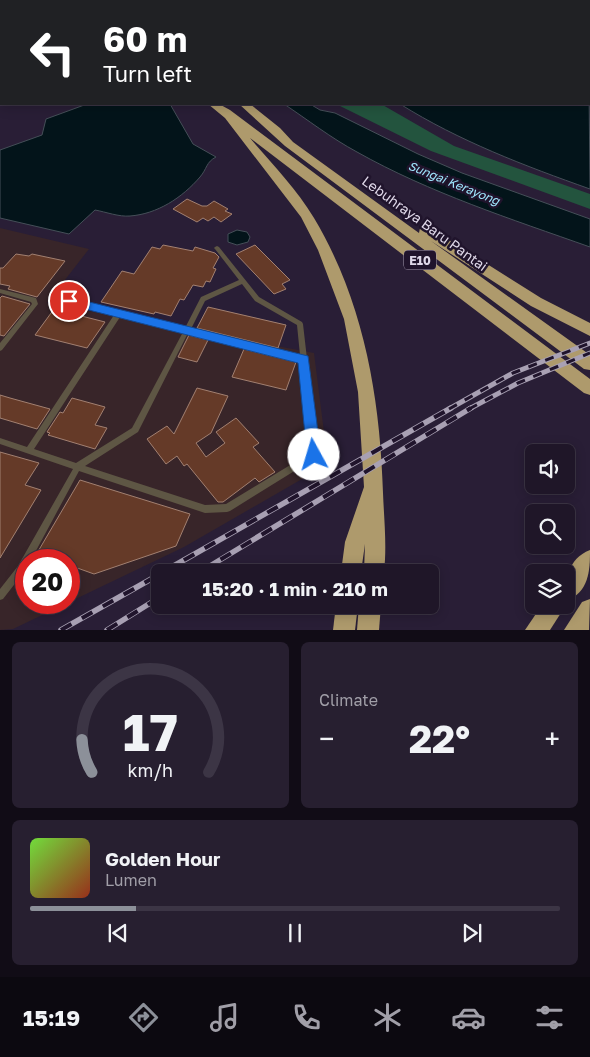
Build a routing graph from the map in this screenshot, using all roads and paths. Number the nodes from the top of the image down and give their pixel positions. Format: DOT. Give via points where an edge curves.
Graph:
graph roads {
  1 [pos="222,107"];
  2 [pos="244,109"];
  3 [pos="364,199"];
  4 [pos="216,248"];
  5 [pos="242,281"];
  6 [pos="0,291"];
  7 [pos="69,301"];
  8 [pos="118,314"];
  9 [pos="590,330"];
  10 [pos="186,331"];
  11 [pos="0,348"];
  12 [pos="304,360"];
  13 [pos="590,364"];
  14 [pos="590,388"];
  15 [pos="0,441"];
  16 [pos="29,450"];
  17 [pos="78,466"];
  18 [pos="374,479"];
  19 [pos="590,560"];
  20 [pos="352,564"];
  21 [pos="374,564"];
  22 [pos="575,579"];
  23 [pos="0,596"];
  24 [pos="590,610"];
  25 [pos="346,614"];
  26 [pos="369,614"];
  27 [pos="548,614"];
  28 [pos="344,630"];
  29 [pos="368,630"];
  30 [pos="536,630"];
  31 [pos="576,630"];
  1 -- 2 [label="highway, Lebuhraya Baru Pantai"];
  1 -- 14 [label="highway, E10"];
  1 -- 18 [label="highway" via="297,202 338,282 354,326 367,390"];
  2 -- 3 [label="highway, Lebuhraya Baru Pantai / E10"];
  3 -- 9 [label="highway" via="392,210 536,302"];
  3 -- 13 [label="highway, Lebuhraya Baru Pantai / E10"];
  4 -- 5 [label="lane"];
  5 -- 10 [label="lane" via="203,298"];
  5 -- 12 [label="lane" via="257,298 300,324"];
  6 -- 11 [label="lane" via="34,300 36,304"];
  7 -- 8 [label="lane"];
  8 -- 10 [label="lane"];
  8 -- 16 [label="lane"];
  10 -- 12 [label="lane"];
  10 -- 17 [label="lane" via="134,430"];
  12 -- 17 [label="lane" via="314,455 227,508 205,508"];
  15 -- 16 [label="lane"];
  16 -- 17 [label="lane"];
  17 -- 23 [label="lane" via="21,569"];
  18 -- 20 [label="highway" via="355,542"];
  18 -- 21 [label="highway"];
  19 -- 22 [label="highway"];
  24 -- 31 [label="highway"];
  25 -- 28 [label="highway"];
  26 -- 29 [label="highway"];
  27 -- 30 [label="highway"];
}
